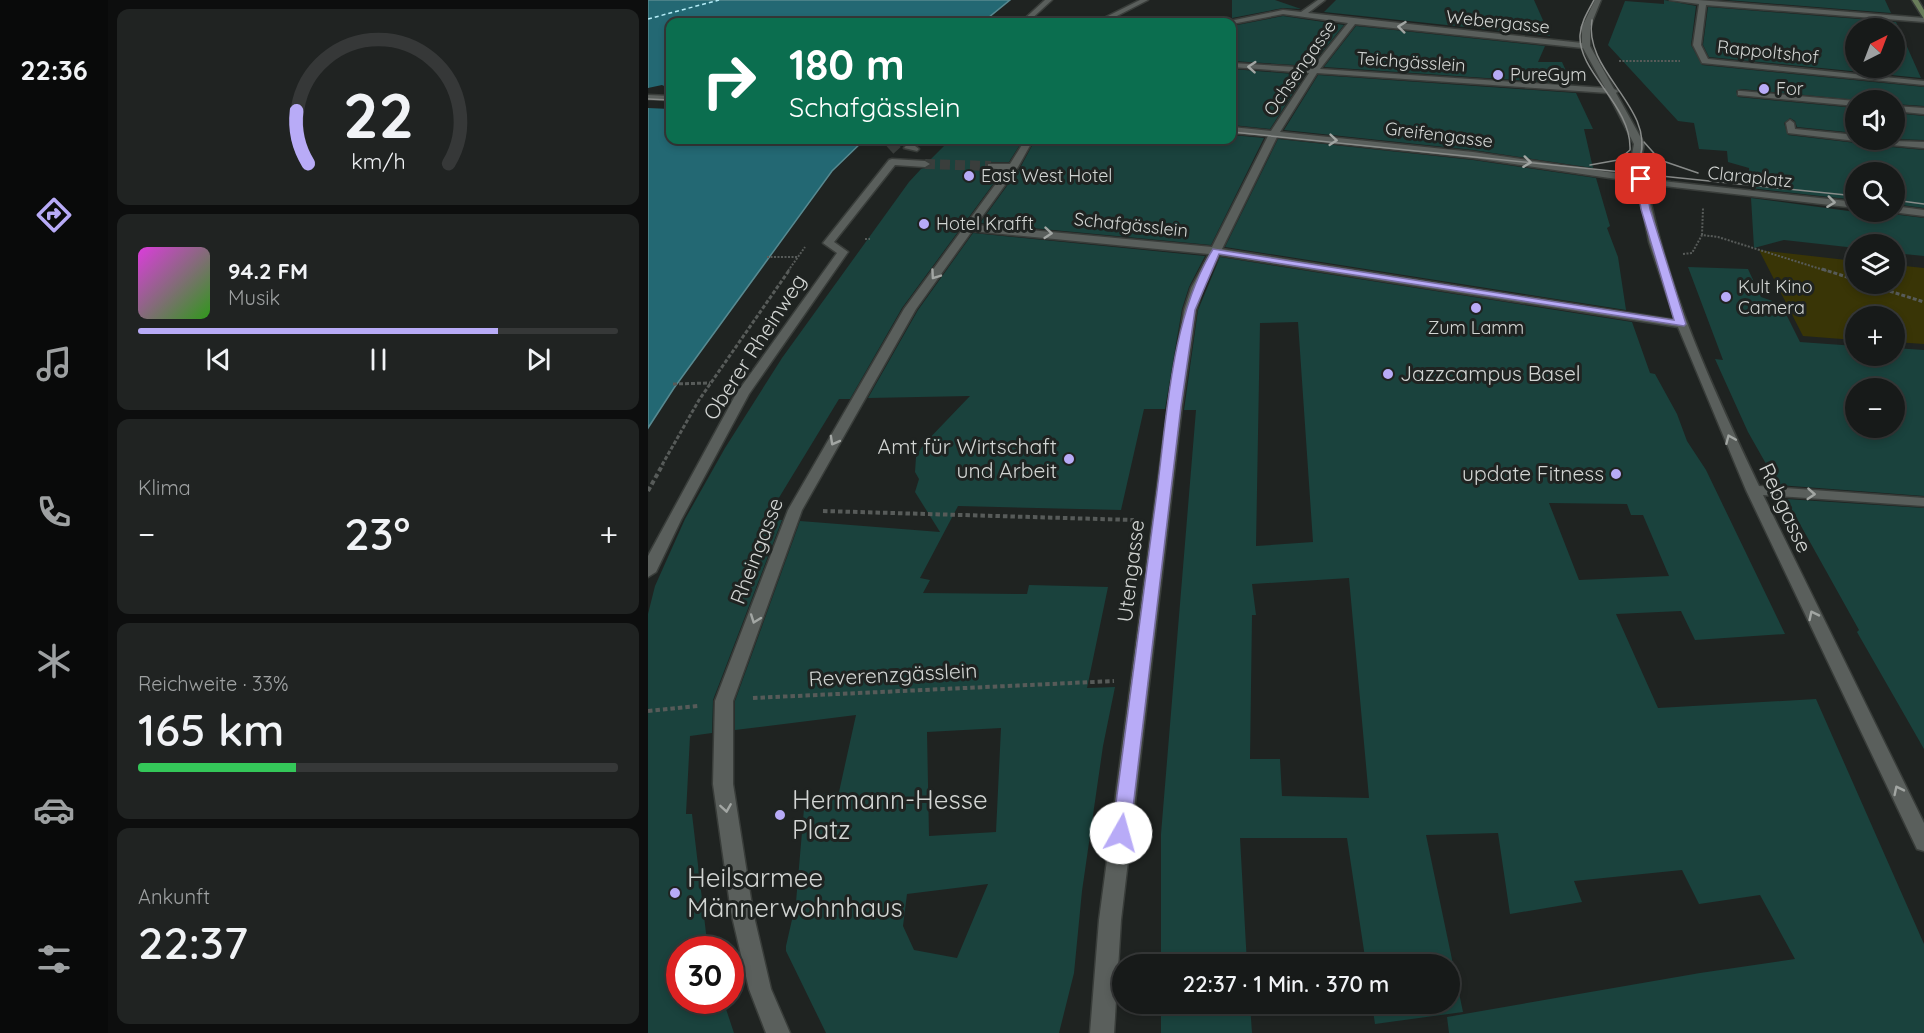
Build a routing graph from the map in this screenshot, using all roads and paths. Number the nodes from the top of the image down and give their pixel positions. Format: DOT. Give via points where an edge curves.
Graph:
graph roads {
  1 [pos="1049,0"];
  2 [pos="1146,0"];
  3 [pos="1323,0"];
  4 [pos="1598,0"];
  5 [pos="1673,0"];
  6 [pos="1915,0"];
  7 [pos="1703,3"];
  8 [pos="1303,14"];
  9 [pos="1029,18"];
  10 [pos="1108,18"];
  11 [pos="1924,18"];
  12 [pos="1236,21"];
  13 [pos="1353,21"];
  14 [pos="1586,46"];
  15 [pos="1594,61"];
  16 [pos="1705,61"];
  17 [pos="1236,65"];
  18 [pos="1314,71"];
  19 [pos="1924,83"];
  20 [pos="1614,91"];
  21 [pos="1741,93"];
  22 [pos="648,97"];
  23 [pos="666,98"];
  24 [pos="1845,103"];
  25 [pos="1905,109"];
  26 [pos="1924,111"];
  27 [pos="1790,123"];
  28 [pos="1236,130"];
  29 [pos="1275,134"];
  30 [pos="1845,137"];
  31 [pos="1905,143"];
  32 [pos="1027,144"];
  33 [pos="1924,145"];
  34 [pos="926,164"];
  35 [pos="991,166"];
  36 [pos="1013,167"];
  37 [pos="1641,179"];
  38 [pos="1703,201"];
  39 [pos="1845,204"];
  40 [pos="1905,210"];
  41 [pos="1924,213"];
  42 [pos="968,227"];
  43 [pos="1702,235"];
  44 [pos="812,238"];
  45 [pos="865,239"];
  46 [pos="870,239"];
  47 [pos="1216,251"];
  48 [pos="1659,255"];
  49 [pos="767,257"];
  50 [pos="797,258"];
  51 [pos="1845,276"];
  52 [pos="1899,294"];
  53 [pos="1924,302"];
  54 [pos="1680,324"];
  55 [pos="710,383"];
  56 [pos="673,384"];
  57 [pos="1753,490"];
  58 [pos="648,491"];
  59 [pos="1924,502"];
  60 [pos="795,510"];
  61 [pos="1161,521"];
  62 [pos="648,572"];
  63 [pos="1140,680"];
  64 [pos="724,702"];
  65 [pos="648,711"];
  66 [pos="1924,843"];
  67 [pos="778,1033"];
  68 [pos="1102,1033"];
  1 -- 9 [label="street"];
  2 -- 10 [label="street"];
  3 -- 8 [label="street"];
  4 -- 14 [label="street" via="1586,27"];
  5 -- 7 [label="street"];
  6 -- 11 [label="street"];
  7 -- 11 [label="street"];
  7 -- 16 [label="street, Rappoltshof" via="1697,45"];
  8 -- 12 [label="street, Webergasse" via="1283,12"];
  8 -- 13 [label="street, Webergasse"];
  14 -- 13 [label="street, Webergasse, one-way"];
  13 -- 18 [label="street, Ochsengasse"];
  14 -- 15 [label="street"];
  15 -- 16 [label="path"];
  15 -- 20 [label="street"];
  16 -- 19 [label="street, Rappoltshof"];
  18 -- 17 [label="street, Teichgässlein, one-way"];
  18 -- 20 [label="street, Teichgässlein"];
  18 -- 29 [label="street, Ochsengasse"];
  20 -- 37 [label="street, Rebgasse" via="1639,144 1634,175"];
  21 -- 24 [label="street"];
  22 -- 23 [label="street"];
  25 -- 26 [label="street"];
  27 -- 30 [label="street" via="1791,131"];
  28 -- 29 [label="street, Greifengasse"];
  29 -- 37 [label="street, Greifengasse, one-way" via="1496,158"];
  29 -- 47 [label="street, Utengasse"];
  31 -- 33 [label="street"];
  32 -- 36 [label="street, Rheingasse"];
  34 -- 62 [label="street, Oberer Rheinweg" via="891,156 828,243 843,252 742,394"];
  35 -- 36 [label="street"];
  36 -- 42 [label="street, Rheingasse"];
  37 -- 39 [label="street, Claraplatz, one-way"];
  37 -- 48 [label="street, Rebgasse" via="1645,209"];
  38 -- 43 [label="path"];
  40 -- 41 [label="street"];
  42 -- 47 [label="street, Schafgässlein, one-way"];
  42 -- 60 [label="street, Rheingasse, one-way" via="910,309"];
  43 -- 48 [label="path" via="1692,253"];
  43 -- 51 [label="path" via="1772,252"];
  44 -- 50 [label="path"];
  45 -- 46 [label="path"];
  47 -- 54 [label="street, Schafgässlein"];
  47 -- 61 [label="street, Utengasse" via="1190,310"];
  48 -- 54 [label="street, Rebgasse"];
  49 -- 50 [label="path"];
  50 -- 55 [label="path"];
  52 -- 53 [label="path"];
  57 -- 54 [label="street, Rebgasse, one-way"];
  55 -- 56 [label="path"];
  55 -- 58 [label="path"];
  57 -- 59 [label="street, one-way"];
  66 -- 57 [label="street, Rebgasse, one-way"];
  60 -- 61 [label="path"];
  60 -- 64 [label="street, Rheingasse, one-way"];
  61 -- 63 [label="street, Utengasse"];
  63 -- 64 [label="path, Reverenzgässlein"];
  63 -- 68 [label="street, Utengasse" via="1110,920"];
  64 -- 65 [label="path, Reverenzgässlein"];
  64 -- 67 [label="street, Rheingasse, one-way" via="723,784 742,912 760,989"];
}
